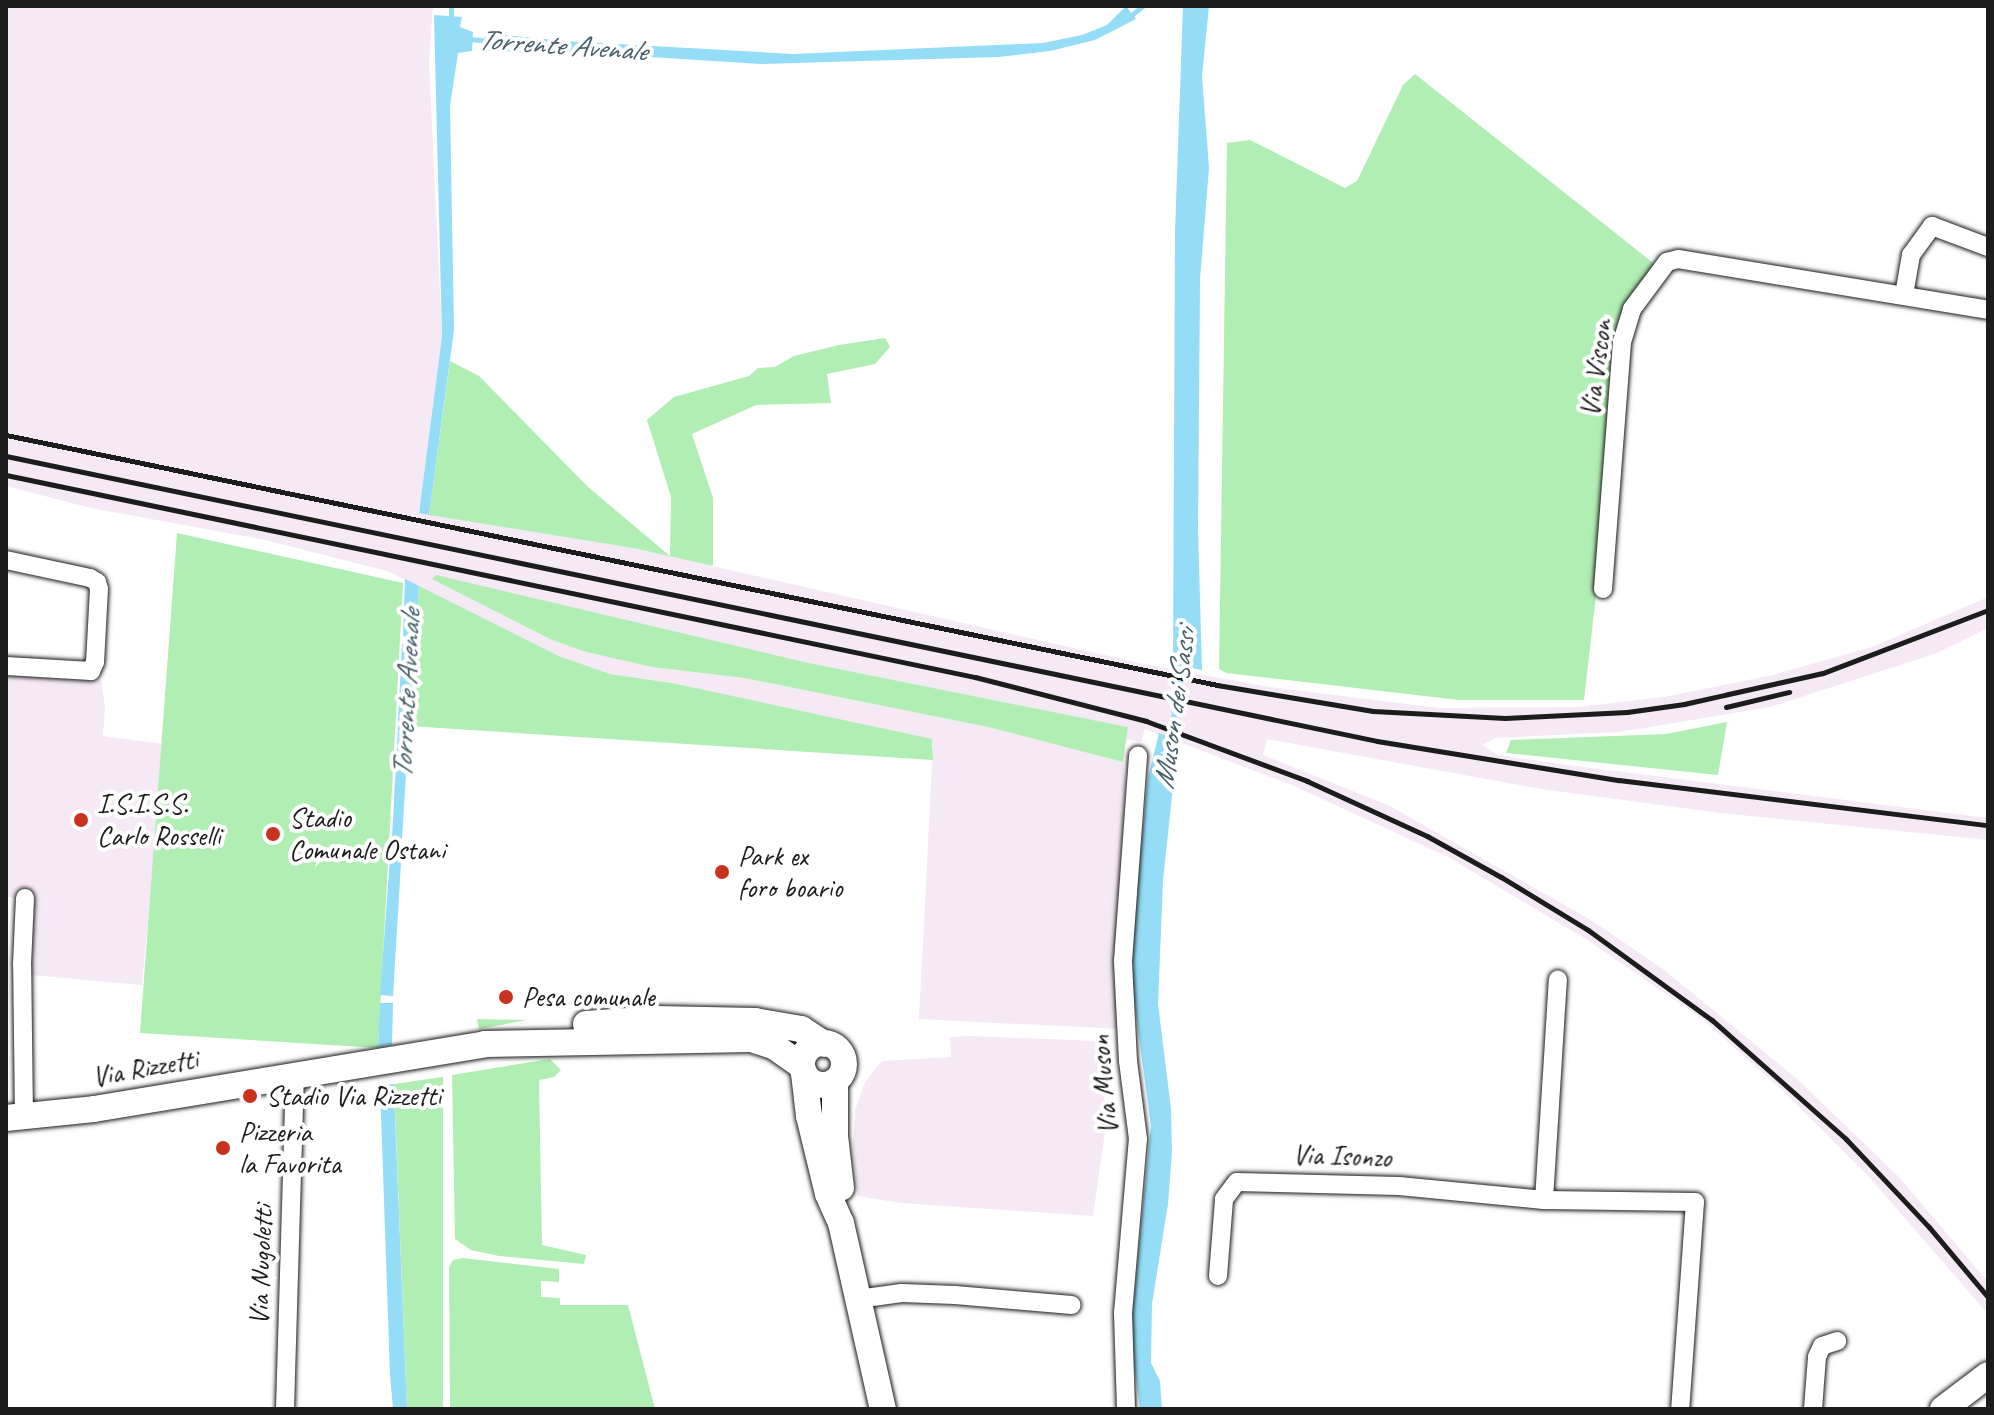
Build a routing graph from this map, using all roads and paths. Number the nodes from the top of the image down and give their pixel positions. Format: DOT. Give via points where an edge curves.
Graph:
graph roads {
  1 [pos="1988,247"];
  2 [pos="1904,295"];
  3 [pos="1988,310"];
  4 [pos="6,560"];
  5 [pos="1603,589"];
  6 [pos="6,666"];
  7 [pos="1138,756"];
  8 [pos="25,898"];
  9 [pos="1558,979"];
  10 [pos="707,1020"];
  11 [pos="666,1039"];
  12 [pos="485,1044"];
  13 [pos="824,1044"];
  14 [pos="771,1046"];
  15 [pos="803,1069"];
  16 [pos="295,1074"];
  17 [pos="835,1081"];
  18 [pos="15,1117"];
  19 [pos="1544,1200"];
  20 [pos="841,1223"];
  21 [pos="1218,1276"];
  22 [pos="858,1299"];
  23 [pos="1072,1305"];
  24 [pos="1837,1341"];
  25 [pos="1988,1375"];
  26 [pos="285,1409"];
  27 [pos="883,1409"];
  28 [pos="1126,1409"];
  29 [pos="1680,1409"];
  30 [pos="1813,1409"];
  31 [pos="1943,1409"];
  1 -- 2 [label="street" via="1932,226 1911,255"];
  2 -- 3 [label="street, Via Viscon"];
  2 -- 5 [label="street, Via Viscon" via="1678,259 1667,262 1632,309 1622,342"];
  4 -- 6 [label="street" via="97,582 95,659 89,672"];
  7 -- 28 [label="street, Via Muson" via="1123,961 1138,1139 1123,1313"];
  8 -- 18 [label="street"];
  9 -- 19 [label="street"];
  10 -- 11 [label="street" via="701,1029 678,1030"];
  10 -- 12 [label="street" via="555,1027 517,1032"];
  10 -- 13 [label="street" via="785,1025"];
  10 -- 14 [label="street" via="713,1029 761,1034"];
  11 -- 12 [label="street"];
  11 -- 14 [label="street" via="751,1039"];
  12 -- 16 [label="street, Via Rizzetti"];
  13 -- 15 [label="street" via="808,1049"];
  13 -- 17 [label="street" via="842,1056 843,1069"];
  14 -- 15 [label="street"];
  15 -- 17 [label="street" via="816,1084"];
  15 -- 20 [label="street" via="807,1109"];
  16 -- 18 [label="street, Via Rizzetti" via="94,1109"];
  16 -- 26 [label="street, Via Nugoletti"];
  17 -- 20 [label="street"];
  19 -- 21 [label="street, Via Isonzo" via="1399,1186 1237,1182 1224,1199"];
  19 -- 29 [label="street, Via Isonzo" via="1695,1202"];
  20 -- 22 [label="street"];
  22 -- 23 [label="street" via="942,1294"];
  22 -- 27 [label="street"];
  24 -- 30 [label="street" via="1822,1346 1817,1357"];
  25 -- 31 [label="street"];
}
